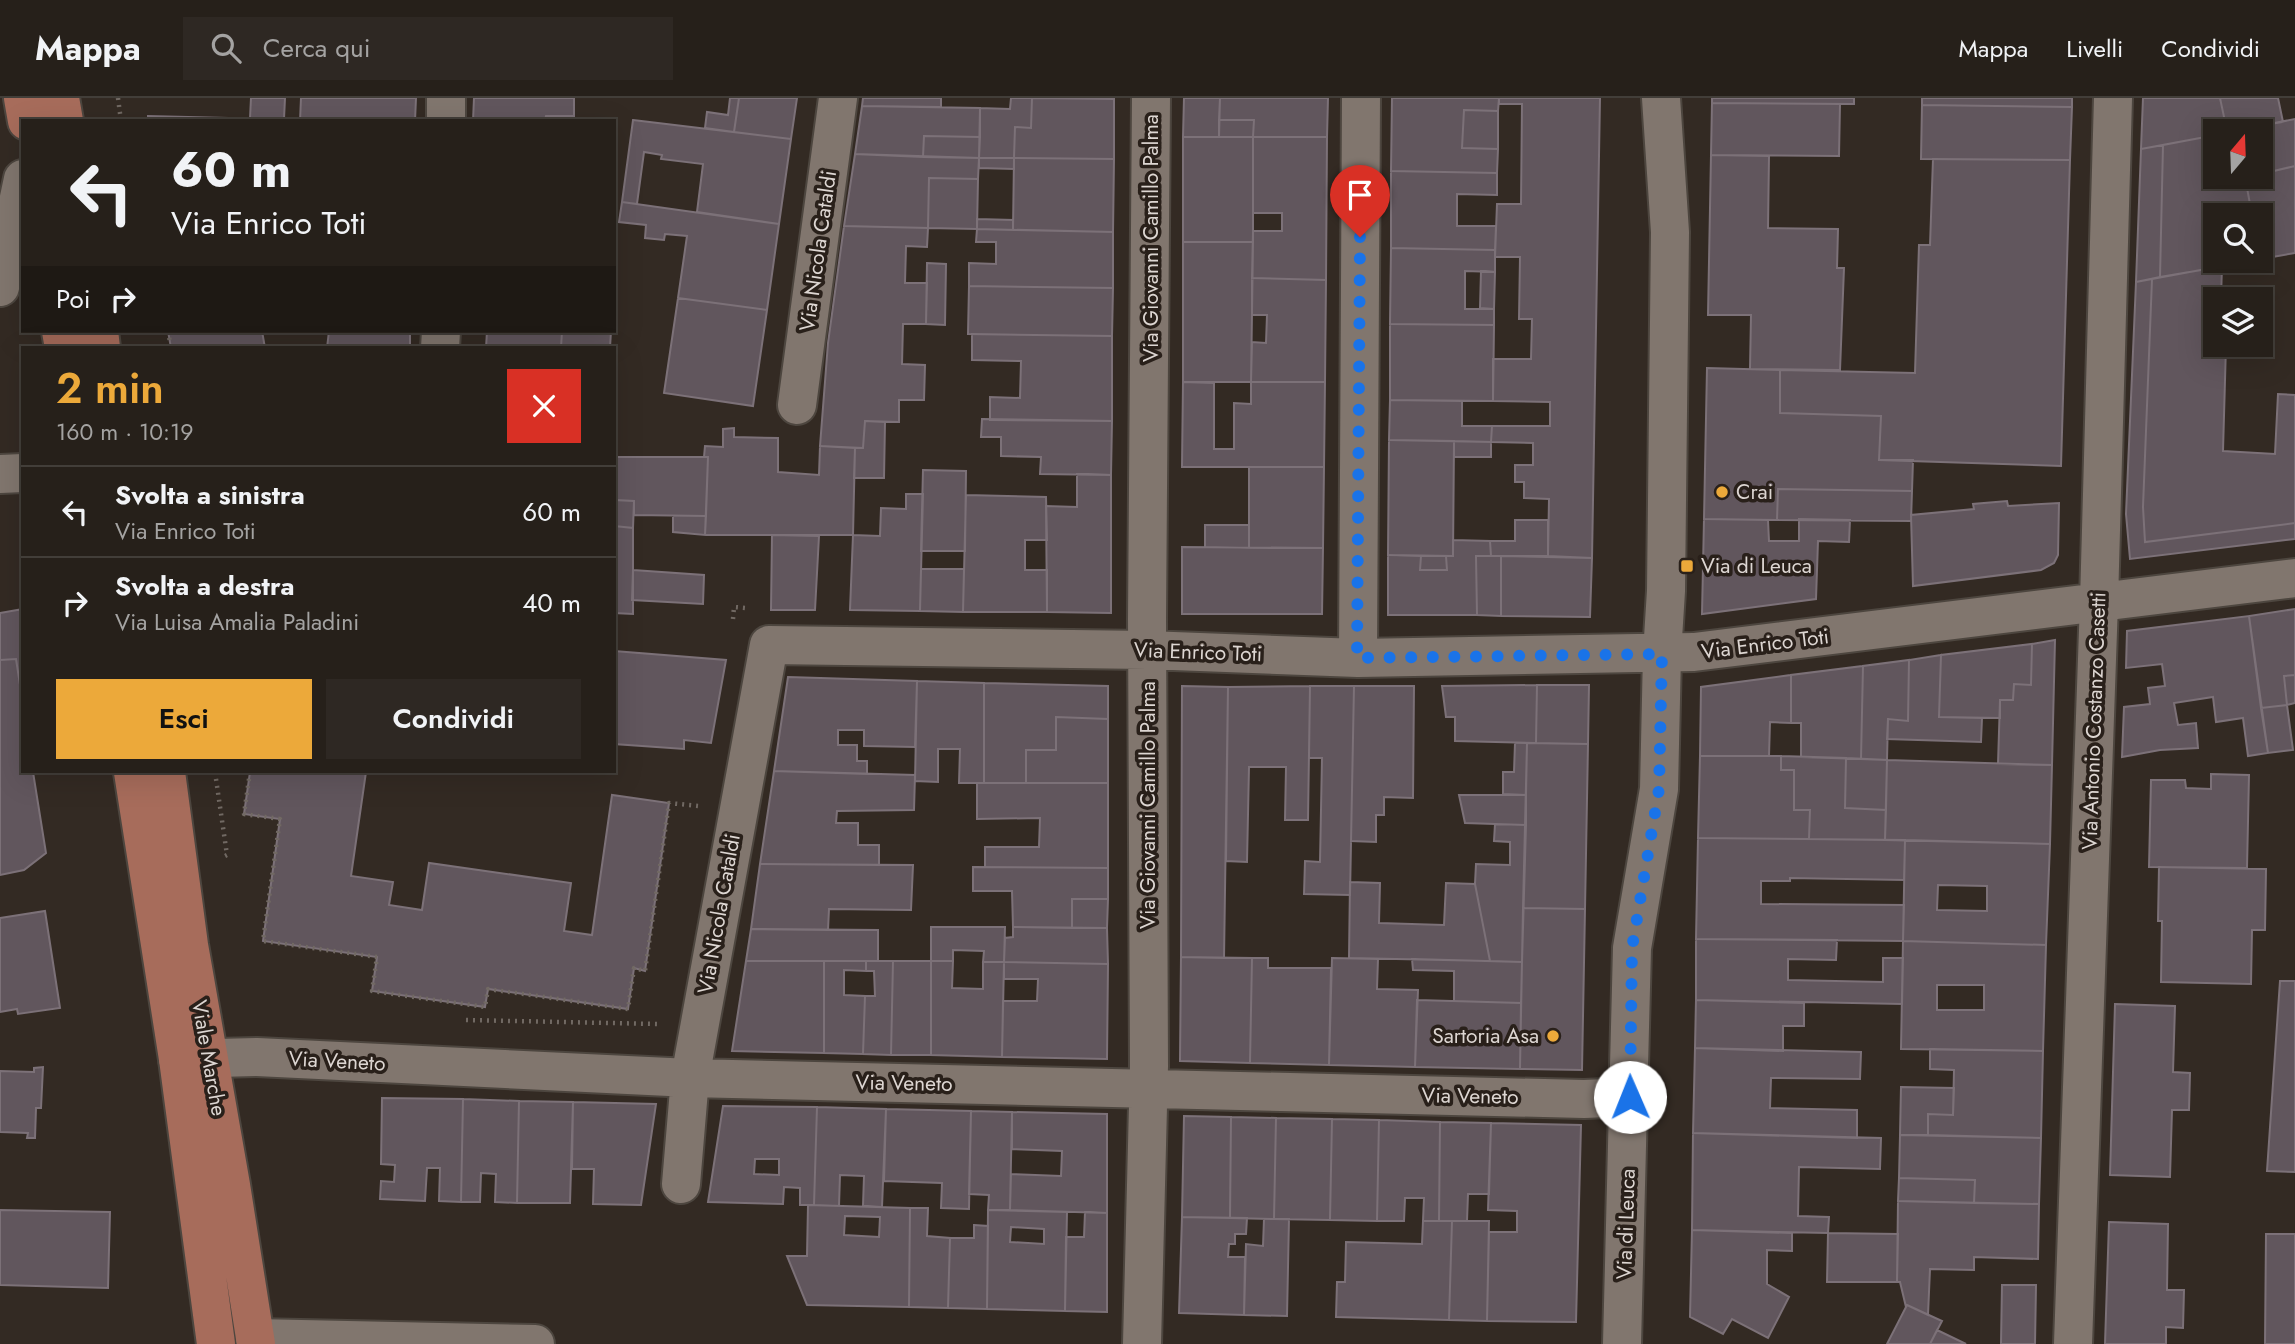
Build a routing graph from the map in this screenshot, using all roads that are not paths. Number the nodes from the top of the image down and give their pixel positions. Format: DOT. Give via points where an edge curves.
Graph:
graph roads {
  1 [pos="23,98"];
  2 [pos="60,98"];
  3 [pos="446,98"];
  4 [pos="838,98"];
  5 [pos="1151,98"];
  6 [pos="1361,98"];
  7 [pos="1661,98"];
  8 [pos="2113,98"];
  9 [pos="27,119"];
  10 [pos="64,119"];
  11 [pos="446,119"];
  12 [pos="21,188"];
  13 [pos="0,286"];
  14 [pos="797,405"];
  15 [pos="21,473"];
  16 [pos="0,474"];
  17 [pos="2295,578"];
  18 [pos="2098,602"];
  19 [pos="769,645"];
  20 [pos="1147,650"];
  21 [pos="1662,654"];
  22 [pos="1357,658"];
  23 [pos="133,773"];
  24 [pos="166,773"];
  25 [pos="193,1059"];
  26 [pos="690,1078"];
  27 [pos="1149,1088"];
  28 [pos="1630,1097"];
  29 [pos="681,1184"];
  30 [pos="255,1341"];
  31 [pos="215,1344"];
  32 [pos="535,1344"];
  33 [pos="1142,1344"];
  34 [pos="1622,1344"];
  35 [pos="2073,1344"];
  1 -- 9 [label="main road"];
  2 -- 10 [label="main road"];
  3 -- 11 [label="street"];
  4 -- 14 [label="street, Via Nicola Cataldi"];
  5 -- 20 [label="street, Via Giovanni Camillo Palma"];
  6 -- 22 [label="street"];
  7 -- 21 [label="street, Via di Leuca" via="1670,232"];
  8 -- 18 [label="street, Via Antonio Costanzo Casetti"];
  12 -- 13 [label="street"];
  15 -- 16 [label="street"];
  17 -- 18 [label="street, Via Enrico Toti"];
  18 -- 21 [label="street, Via Enrico Toti" via="1718,651"];
  18 -- 35 [label="street, Via Antonio Costanzo Casetti"];
  19 -- 20 [label="street, Via Enrico Toti"];
  19 -- 26 [label="street, Via Nicola Cataldi"];
  20 -- 22 [label="street, Via Enrico Toti"];
  20 -- 27 [label="street, Via Giovanni Camillo Palma"];
  21 -- 22 [label="street, Via Enrico Toti"];
  21 -- 28 [label="street, Via di Leuca" via="1659,789 1632,948"];
  23 -- 25 [label="main road, Viale Marche"];
  24 -- 25 [label="main road, Viale Marche" via="189,945"];
  25 -- 26 [label="street, Via Veneto" via="257,1057"];
  25 -- 30 [label="main road, Viale Marche" via="232,1185"];
  25 -- 31 [label="main road, Viale Marche"];
  26 -- 27 [label="street, Via Veneto"];
  26 -- 29 [label="street, Via Nicola Cataldi"];
  27 -- 28 [label="street, Via Veneto"];
  27 -- 33 [label="street, Via Giovanni Camillo Palma"];
  28 -- 34 [label="street, Via di Leuca"];
  30 -- 32 [label="street"];
}
